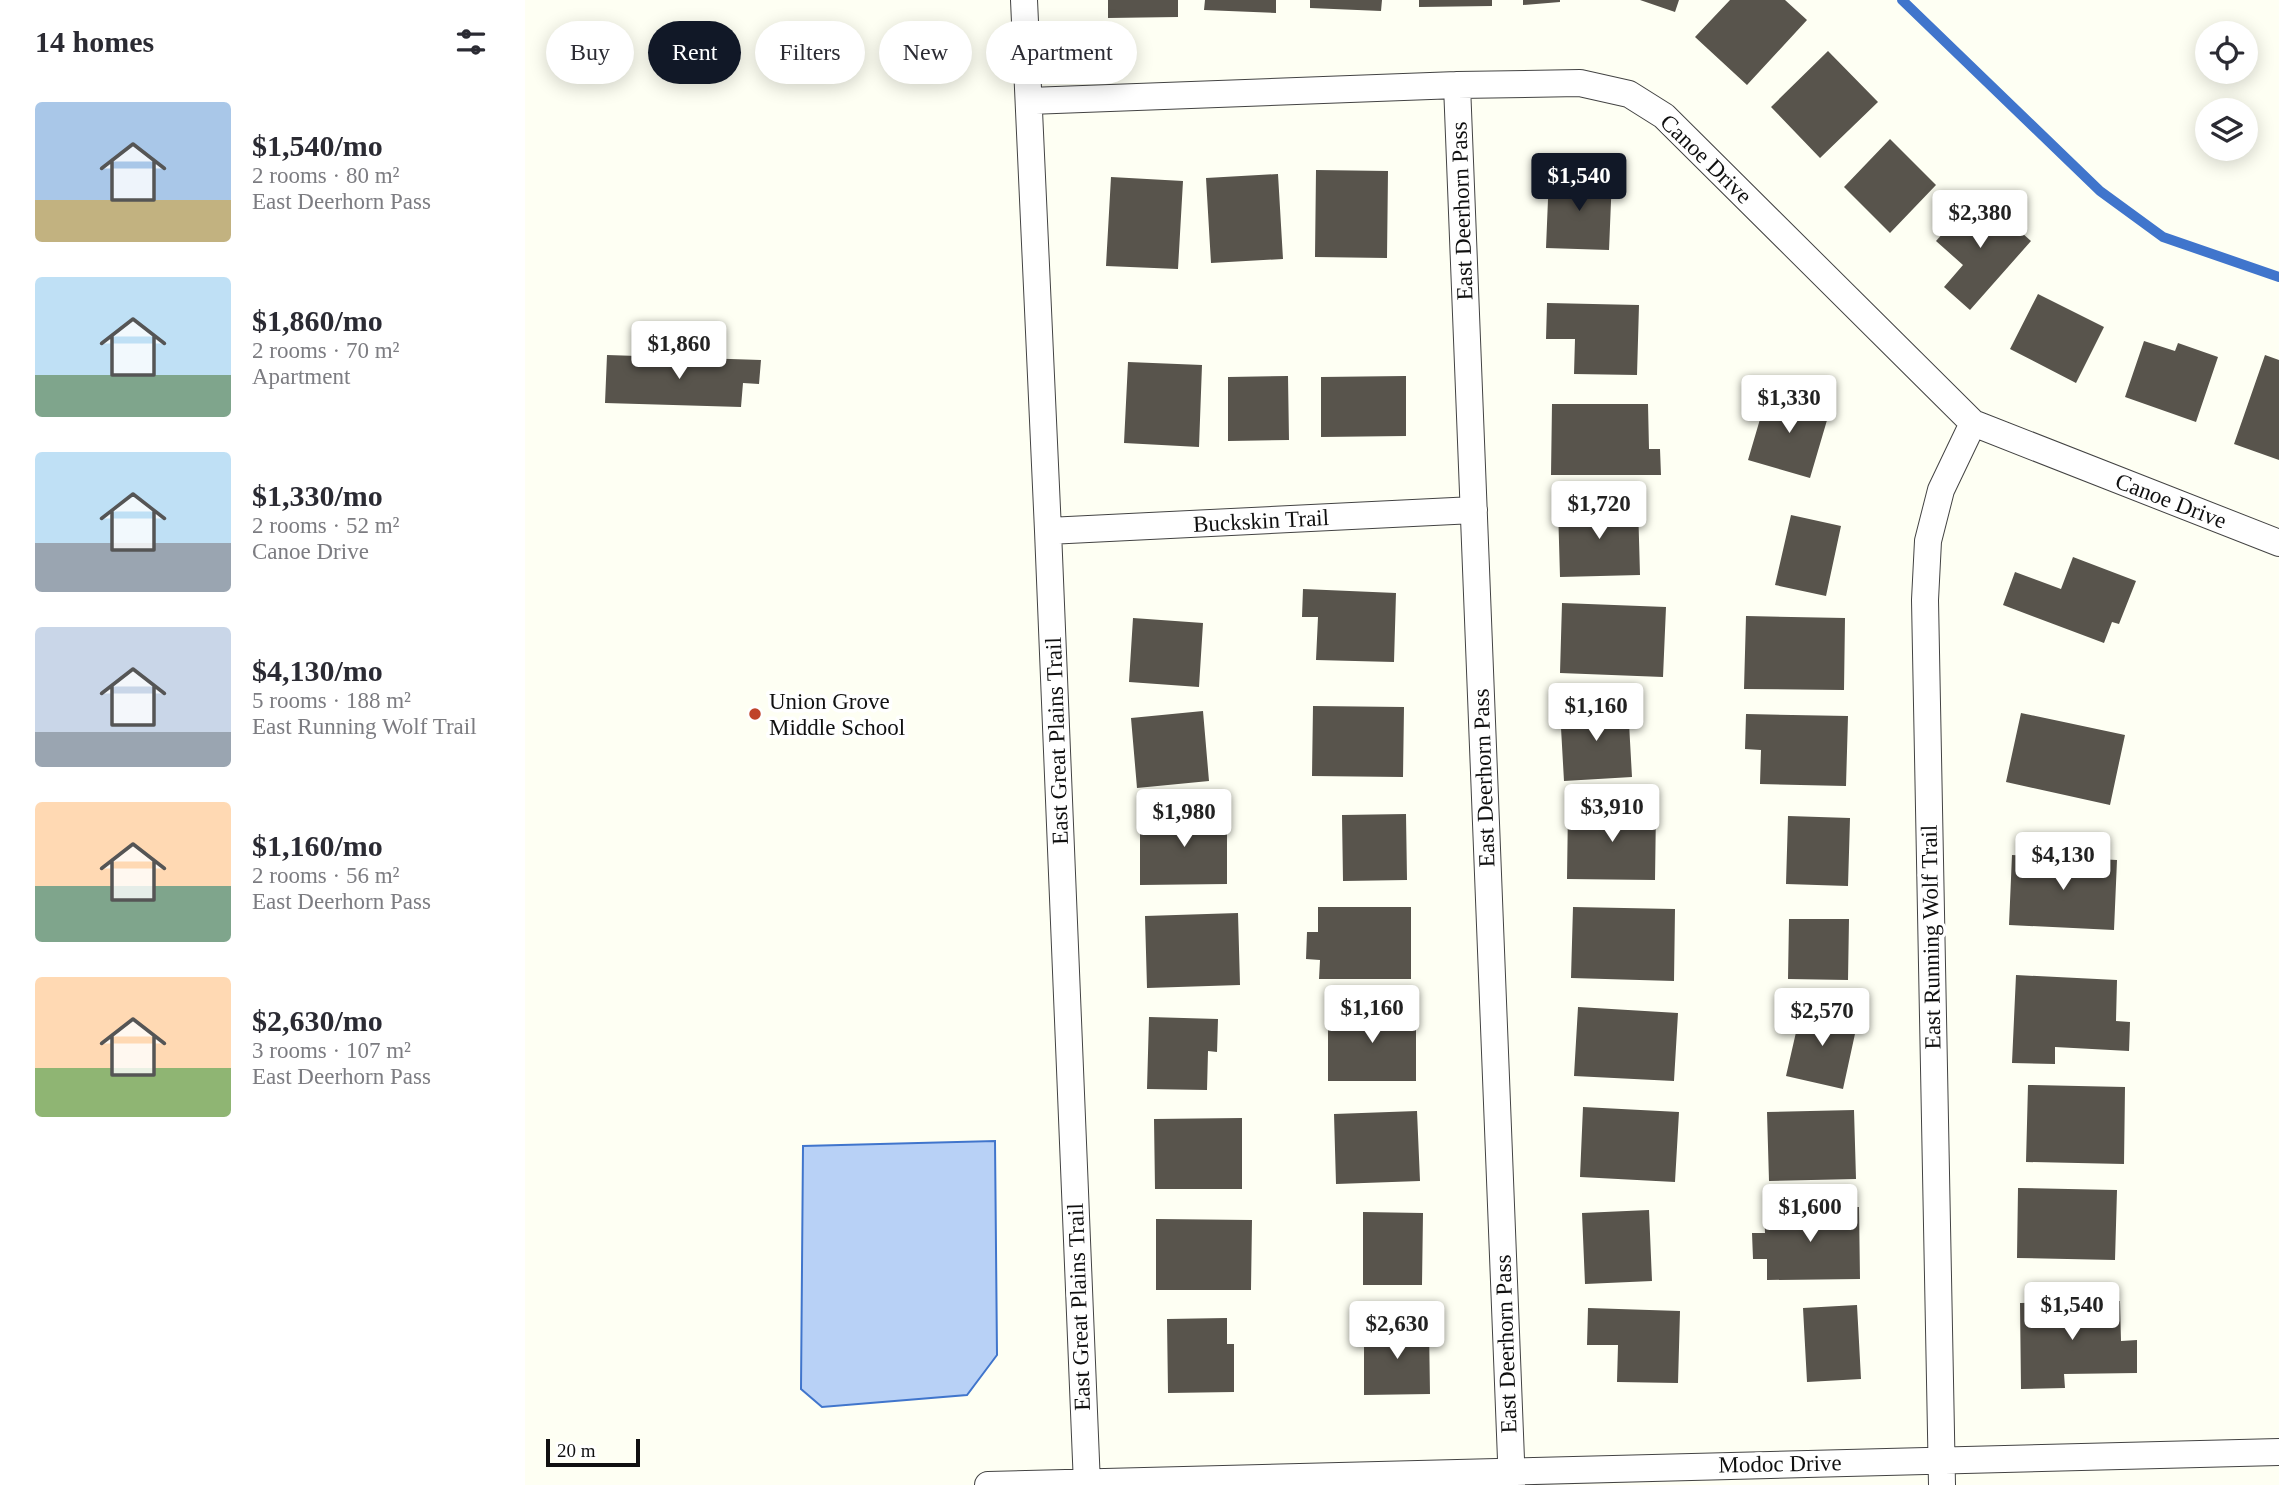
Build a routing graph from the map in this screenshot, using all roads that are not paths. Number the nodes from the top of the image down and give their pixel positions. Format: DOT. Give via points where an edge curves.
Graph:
graph roads {
  1 [pos="1024,0"];
  2 [pos="1457,85"];
  3 [pos="1029,101"];
  4 [pos="1973,423"];
  5 [pos="1474,510"];
  6 [pos="1048,531"];
  7 [pos="2279,543"];
  8 [pos="2279,1452"];
  9 [pos="1941,1472"];
  10 [pos="1511,1478"];
  11 [pos="1087,1483"];
  12 [pos="988,1485"];
  1 -- 3 [label="street, East Great Plains Trail"];
  2 -- 3 [label="street, Canoe Drive"];
  2 -- 4 [label="street, Canoe Drive" via="1580,83 1629,94 1664,116"];
  2 -- 5 [label="street, East Deerhorn Pass"];
  3 -- 6 [label="street, East Great Plains Trail"];
  4 -- 7 [label="street, Canoe Drive"];
  4 -- 9 [label="street, East Running Wolf Trail" via="1941,489 1929,541 1924,600"];
  5 -- 6 [label="street, Buckskin Trail"];
  5 -- 10 [label="street, East Deerhorn Pass"];
  6 -- 11 [label="street, East Great Plains Trail"];
  8 -- 9 [label="street, Modoc Drive"];
  9 -- 10 [label="street, Modoc Drive"];
  10 -- 11 [label="street, Modoc Drive"];
  11 -- 12 [label="street, Modoc Drive"];
}
